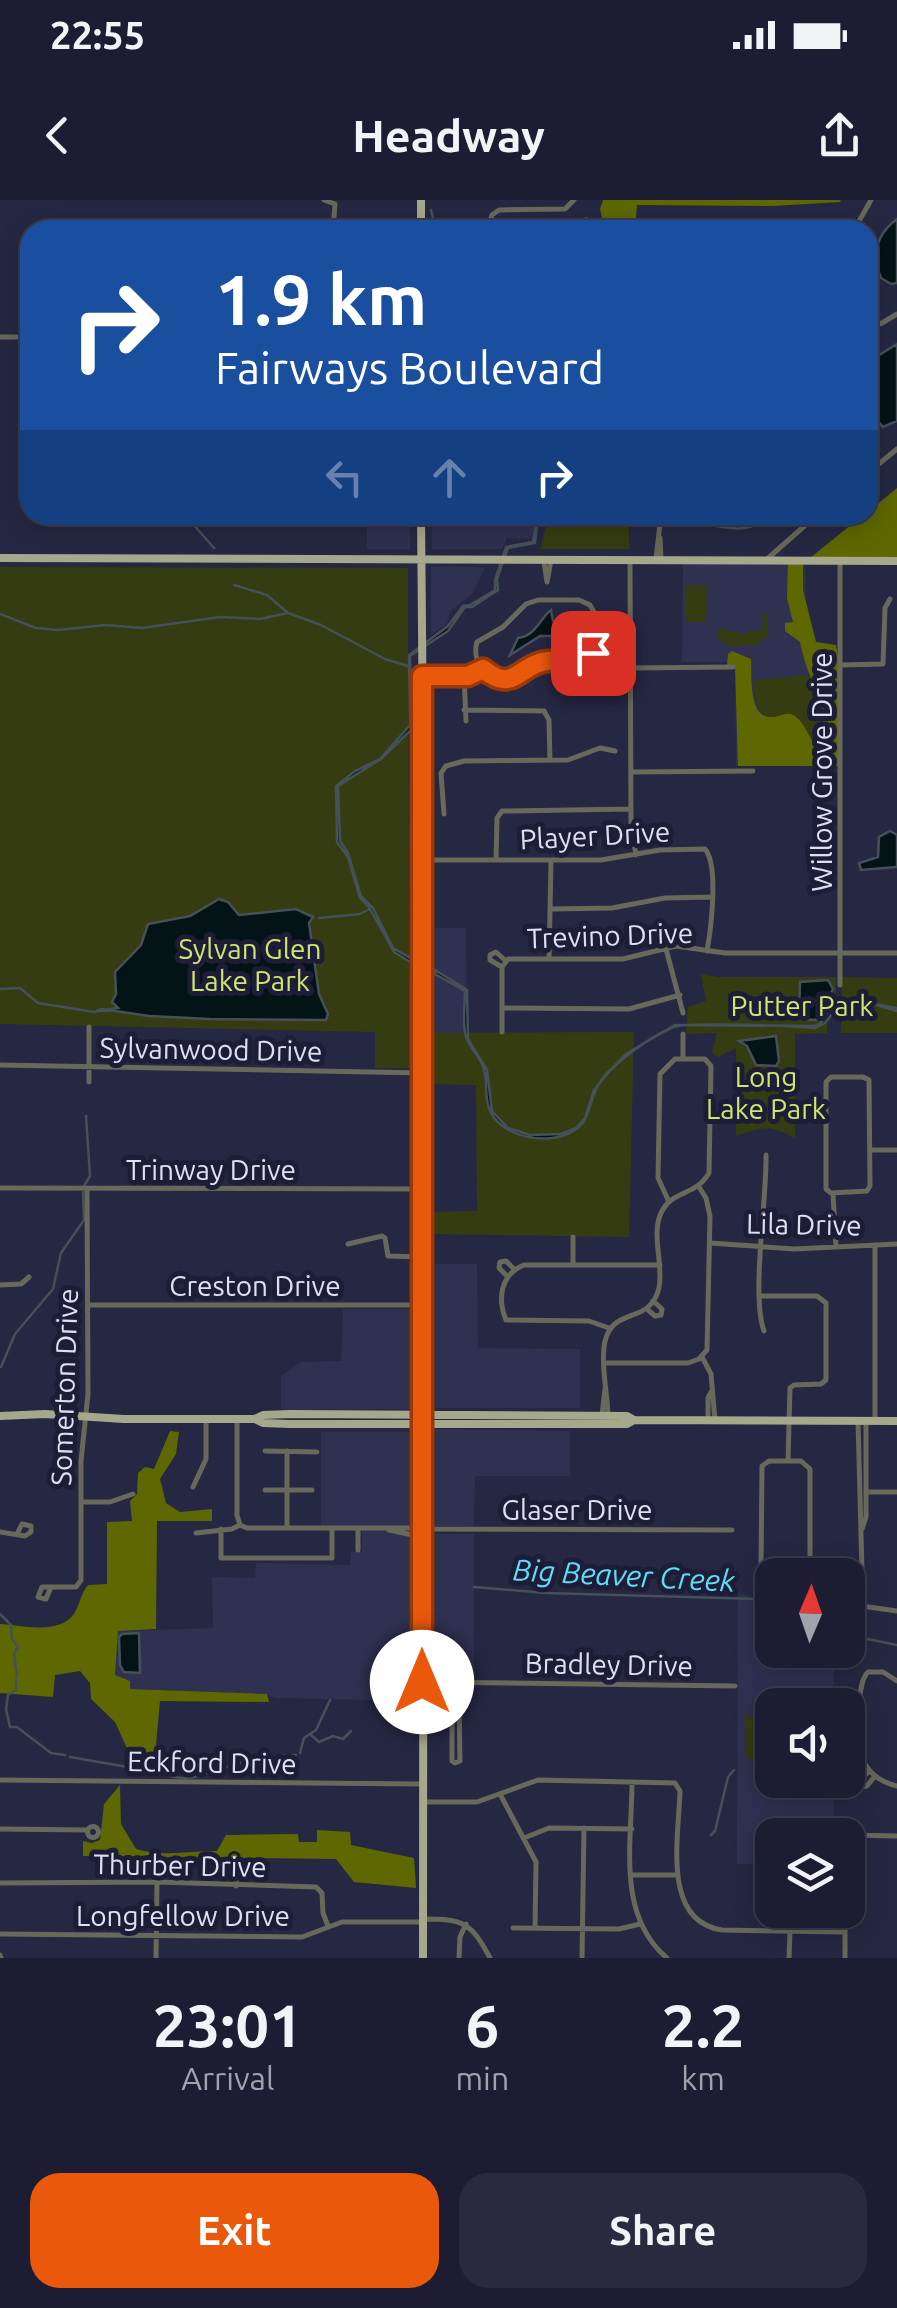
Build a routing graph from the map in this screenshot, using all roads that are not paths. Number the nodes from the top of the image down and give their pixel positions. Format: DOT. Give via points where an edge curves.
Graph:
graph roads {
  1 [pos="324,200"];
  2 [pos="574,200"];
  3 [pos="333,202"];
  4 [pos="489,220"];
  5 [pos="421,525"];
  6 [pos="660,525"];
  7 [pos="805,525"];
  8 [pos="0,558"];
  9 [pos="420,558"];
  10 [pos="547,559"];
  11 [pos="630,559"];
  12 [pos="659,559"];
  13 [pos="767,560"];
  14 [pos="840,560"];
  15 [pos="897,561"];
  16 [pos="890,599"];
  17 [pos="548,600"];
  18 [pos="841,665"];
  19 [pos="481,666"];
  20 [pos="733,667"];
  21 [pos="630,668"];
  22 [pos="422,672"];
  23 [pos="464,672"];
  24 [pos="464,710"];
  25 [pos="473,710"];
  26 [pos="615,751"];
  27 [pos="550,760"];
  28 [pos="753,771"];
  29 [pos="631,772"];
  30 [pos="631,809"];
  31 [pos="444,814"];
  32 [pos="636,855"];
  33 [pos="424,860"];
  34 [pos="496,860"];
  35 [pos="551,860"];
  36 [pos="712,896"];
  37 [pos="551,909"];
  38 [pos="666,948"];
  39 [pos="706,951"];
  40 [pos="840,952"];
  41 [pos="897,952"];
  42 [pos="548,959"];
  43 [pos="840,985"];
  44 [pos="680,995"];
  45 [pos="502,1008"];
  46 [pos="683,1013"];
  47 [pos="90,1027"];
  48 [pos="502,1032"];
  49 [pos="683,1034"];
  50 [pos="683,1058"];
  51 [pos="0,1065"];
  52 [pos="88,1067"];
  53 [pos="422,1073"];
  54 [pos="88,1082"];
  55 [pos="870,1150"];
  56 [pos="897,1150"];
  57 [pos="766,1155"];
  58 [pos="0,1188"];
  59 [pos="88,1188"];
  60 [pos="699,1188"];
  61 [pos="422,1189"];
  62 [pos="830,1192"];
  63 [pos="669,1202"];
  64 [pos="573,1237"];
  65 [pos="348,1244"];
  66 [pos="710,1244"];
  67 [pos="897,1244"];
  68 [pos="876,1245"];
  69 [pos="762,1246"];
  70 [pos="836,1247"];
  71 [pos="422,1257"];
  72 [pos="573,1265"];
  73 [pos="660,1265"];
  74 [pos="514,1269"];
  75 [pos="507,1276"];
  76 [pos="30,1277"];
  77 [pos="0,1285"];
  78 [pos="760,1296"];
  79 [pos="653,1302"];
  80 [pos="88,1305"];
  81 [pos="422,1306"];
  82 [pos="647,1309"];
  83 [pos="610,1329"];
  84 [pos="764,1331"];
  85 [pos="702,1357"];
  86 [pos="605,1363"];
  87 [pos="294,1414"];
  88 [pos="399,1414"];
  89 [pos="545,1415"];
  90 [pos="565,1415"];
  91 [pos="0,1416"];
  92 [pos="86,1416"];
  93 [pos="237,1418"];
  94 [pos="611,1418"];
  95 [pos="206,1419"];
  96 [pos="255,1419"];
  97 [pos="422,1420"];
  98 [pos="449,1420"];
  99 [pos="711,1420"];
  100 [pos="788,1420"];
  101 [pos="866,1421"];
  102 [pos="897,1421"];
  103 [pos="290,1424"];
  104 [pos="396,1424"];
  105 [pos="542,1425"];
  106 [pos="564,1425"];
  107 [pos="265,1451"];
  108 [pos="287,1452"];
  109 [pos="317,1452"];
  110 [pos="788,1461"];
  111 [pos="193,1488"];
  112 [pos="265,1490"];
  113 [pos="287,1490"];
  114 [pos="312,1490"];
  115 [pos="862,1492"];
  116 [pos="897,1492"];
  117 [pos="133,1494"];
  118 [pos="81,1502"];
  119 [pos="240,1525"];
  120 [pos="287,1528"];
  121 [pos="332,1528"];
  122 [pos="358,1529"];
  123 [pos="221,1530"];
  124 [pos="732,1530"];
  125 [pos="422,1531"];
  126 [pos="0,1532"];
  127 [pos="196,1533"];
  128 [pos="17,1534"];
  129 [pos="358,1550"];
  130 [pos="762,1558"];
  131 [pos="810,1558"];
  132 [pos="862,1558"];
  133 [pos="51,1587"];
  134 [pos="865,1606"];
  135 [pos="897,1611"];
  136 [pos="897,1680"];
  137 [pos="422,1682"];
  138 [pos="463,1682"];
  139 [pos="735,1686"];
  140 [pos="442,1702"];
  141 [pos="455,1702"];
  142 [pos="455,1733"];
  143 [pos="0,1780"];
  144 [pos="632,1781"];
  145 [pos="423,1784"];
  146 [pos="897,1786"];
  147 [pos="500,1794"];
  148 [pos="423,1802"];
  149 [pos="584,1828"];
  150 [pos="0,1829"];
  151 [pos="632,1829"];
  152 [pos="88,1830"];
  153 [pos="865,1835"];
  154 [pos="897,1836"];
  155 [pos="524,1838"];
  156 [pos="236,1859"];
  157 [pos="631,1874"];
  158 [pos="679,1876"];
  159 [pos="156,1882"];
  160 [pos="0,1883"];
  161 [pos="236,1886"];
  162 [pos="423,1920"];
  163 [pos="466,1924"];
  164 [pos="640,1924"];
  165 [pos="328,1926"];
  166 [pos="513,1928"];
  167 [pos="535,1928"];
  168 [pos="844,1928"];
  169 [pos="583,1929"];
  170 [pos="790,1931"];
  171 [pos="844,1932"];
  172 [pos="0,1934"];
  173 [pos="156,1936"];
  174 [pos="661,1956"];
  175 [pos="156,1958"];
  176 [pos="423,1958"];
  177 [pos="460,1958"];
  178 [pos="490,1958"];
  179 [pos="582,1958"];
  180 [pos="789,1958"];
  181 [pos="844,1958"];
  1 -- 3 [label="street"];
  2 -- 4 [label="street" via="564,209 498,210"];
  5 -- 9 [label="main road"];
  6 -- 12 [label="street"];
  7 -- 13 [label="street"];
  8 -- 9 [label="main road"];
  9 -- 10 [label="main road"];
  9 -- 22 [label="main road"];
  10 -- 11 [label="main road"];
  10 -- 17 [label="street"];
  11 -- 12 [label="main road"];
  11 -- 21 [label="street"];
  12 -- 13 [label="main road"];
  13 -- 14 [label="main road"];
  14 -- 15 [label="main road"];
  14 -- 18 [label="street, Willow Grove Drive"];
  16 -- 18 [label="street" via="884,608 883,664"];
  17 -- 19 [label="street" via="526,604 480,640 475,652"];
  17 -- 19 [label="street" via="592,607 593,653 580,661 537,663 515,678 493,676"];
  18 -- 40 [label="street, Willow Grove Drive"];
  19 -- 23 [label="street"];
  20 -- 21 [label="street"];
  21 -- 29 [label="street"];
  22 -- 23 [label="street"];
  22 -- 33 [label="main road"];
  23 -- 24 [label="street"];
  24 -- 25 [label="street"];
  24 -- 25 [label="street" via="466,721"];
  25 -- 27 [label="street" via="546,713"];
  26 -- 27 [label="street"];
  27 -- 31 [label="street" via="444,767"];
  28 -- 29 [label="street"];
  29 -- 30 [label="street"];
  30 -- 32 [label="street"];
  30 -- 34 [label="street" via="502,811 496,818"];
  32 -- 35 [label="street, Player Drive"];
  32 -- 36 [label="street, Player Drive" via="708,851"];
  33 -- 34 [label="street, Player Drive"];
  33 -- 53 [label="main road"];
  34 -- 35 [label="street, Player Drive"];
  35 -- 37 [label="street"];
  36 -- 37 [label="street"];
  36 -- 39 [label="street"];
  37 -- 42 [label="street"];
  38 -- 39 [label="street, Trevino Drive"];
  38 -- 42 [label="street, Trevino Drive" via="623,959"];
  38 -- 44 [label="street"];
  39 -- 40 [label="street, Trevino Drive"];
  40 -- 41 [label="street, Trevino Drive"];
  40 -- 43 [label="street, Willow Grove Drive"];
  42 -- 45 [label="street, Trevino Drive" via="504,964"];
  44 -- 45 [label="street" via="629,1009"];
  44 -- 46 [label="street"];
  45 -- 48 [label="street"];
  47 -- 52 [label="street"];
  49 -- 50 [label="street"];
  50 -- 60 [label="street" via="710,1064 710,1168"];
  50 -- 63 [label="street" via="667,1064 658,1080 658,1178"];
  51 -- 52 [label="street, Sylvanwood Drive"];
  52 -- 53 [label="street, Sylvanwood Drive"];
  52 -- 54 [label="street"];
  53 -- 61 [label="main road"];
  55 -- 56 [label="street"];
  55 -- 62 [label="street" via="868,1190"];
  55 -- 62 [label="street" via="868,1078 827,1078"];
  57 -- 69 [label="street"];
  58 -- 59 [label="street, Trinway Drive"];
  59 -- 61 [label="street, Trinway Drive"];
  59 -- 80 [label="street, Somerton Drive"];
  60 -- 63 [label="street"];
  60 -- 66 [label="street" via="710,1208"];
  61 -- 71 [label="main road"];
  62 -- 70 [label="street"];
  63 -- 73 [label="street" via="658,1224"];
  64 -- 72 [label="street"];
  65 -- 71 [label="street" via="382,1236 388,1256"];
  66 -- 69 [label="street, Lila Drive"];
  66 -- 85 [label="street" via="710,1340"];
  67 -- 68 [label="street, Lila Drive"];
  68 -- 70 [label="street, Lila Drive"];
  68 -- 101 [label="street"];
  69 -- 70 [label="street, Lila Drive"];
  69 -- 78 [label="street"];
  71 -- 81 [label="main road"];
  72 -- 73 [label="street"];
  72 -- 74 [label="street"];
  73 -- 79 [label="street"];
  74 -- 75 [label="street"];
  74 -- 75 [label="street" via="502,1261 499,1268"];
  75 -- 83 [label="street" via="506,1320 592,1321"];
  76 -- 77 [label="street"];
  78 -- 84 [label="street"];
  78 -- 100 [label="street" via="817,1296 826,1302 826,1380 791,1387"];
  79 -- 82 [label="street"];
  79 -- 82 [label="street" via="661,1314"];
  80 -- 81 [label="street, Creston Drive"];
  80 -- 92 [label="street, Somerton Drive"];
  81 -- 97 [label="main road"];
  82 -- 83 [label="street"];
  83 -- 86 [label="street"];
  85 -- 86 [label="street" via="684,1364"];
  85 -- 99 [label="street" via="710,1370"];
  86 -- 94 [label="street"];
  87 -- 88 [label="main road"];
  87 -- 96 [label="main road"];
  87 -- 103 [label="main road"];
  88 -- 97 [label="main road"];
  88 -- 104 [label="main road"];
  89 -- 90 [label="main road"];
  89 -- 98 [label="main road"];
  89 -- 105 [label="main road"];
  90 -- 94 [label="main road"];
  90 -- 106 [label="main road"];
  91 -- 92 [label="main road"];
  92 -- 95 [label="main road"];
  92 -- 118 [label="street, Somerton Drive"];
  93 -- 95 [label="main road"];
  93 -- 96 [label="main road"];
  93 -- 119 [label="street"];
  94 -- 99 [label="main road"];
  94 -- 106 [label="main road"];
  95 -- 111 [label="street" via="206,1460"];
  96 -- 103 [label="main road"];
  97 -- 98 [label="main road"];
  97 -- 104 [label="main road"];
  97 -- 125 [label="main road"];
  98 -- 105 [label="main road"];
  99 -- 100 [label="main road"];
  100 -- 101 [label="main road"];
  100 -- 110 [label="street"];
  101 -- 102 [label="main road"];
  101 -- 115 [label="street"];
  103 -- 104 [label="main road"];
  105 -- 106 [label="main road"];
  107 -- 108 [label="street"];
  108 -- 109 [label="street"];
  108 -- 113 [label="street"];
  110 -- 130 [label="street" via="762,1466"];
  110 -- 131 [label="street" via="810,1469"];
  112 -- 113 [label="street"];
  113 -- 114 [label="street"];
  113 -- 120 [label="street"];
  115 -- 116 [label="street"];
  115 -- 132 [label="street"];
  117 -- 118 [label="street"];
  118 -- 133 [label="street, Somerton Drive" via="79,1586"];
  119 -- 120 [label="street, Glaser Drive"];
  119 -- 123 [label="street, Glaser Drive"];
  120 -- 121 [label="street, Glaser Drive"];
  121 -- 122 [label="street, Glaser Drive"];
  121 -- 123 [label="street" via="332,1558 221,1558"];
  122 -- 125 [label="street, Glaser Drive"];
  122 -- 129 [label="street"];
  123 -- 127 [label="street, Glaser Drive"];
  124 -- 125 [label="street, Glaser Drive"];
  125 -- 137 [label="main road"];
  126 -- 128 [label="street"];
  134 -- 135 [label="street"];
  136 -- 146 [label="street" via="866,1671 860,1687 861,1748 873,1774"];
  137 -- 138 [label="street, Bradley Drive"];
  137 -- 145 [label="main road"];
  138 -- 139 [label="street, Bradley Drive"];
  138 -- 141 [label="street"];
  140 -- 141 [label="street"];
  141 -- 142 [label="street"];
  142 -- 142 [label="street" via="452,1761 455,1763 460,1760"];
  143 -- 145 [label="street, Eckford Drive"];
  144 -- 147 [label="street" via="538,1780"];
  144 -- 151 [label="street"];
  144 -- 158 [label="street" via="678,1784"];
  145 -- 148 [label="main road"];
  147 -- 148 [label="street" via="472,1802"];
  147 -- 155 [label="street"];
  148 -- 162 [label="main road"];
  149 -- 151 [label="street"];
  149 -- 155 [label="street" via="546,1828"];
  149 -- 169 [label="street"];
  150 -- 152 [label="street"];
  151 -- 157 [label="street"];
  153 -- 154 [label="street"];
  155 -- 167 [label="street" via="536,1865"];
  156 -- 161 [label="street"];
  157 -- 158 [label="street"];
  157 -- 164 [label="street"];
  158 -- 170 [label="street" via="683,1904 704,1925"];
  159 -- 160 [label="street, Thurber Drive"];
  159 -- 161 [label="street, Thurber Drive"];
  159 -- 173 [label="street"];
  161 -- 165 [label="street, Thurber Drive" via="316,1887"];
  162 -- 163 [label="street, Longfellow Drive"];
  162 -- 165 [label="street, Longfellow Drive"];
  162 -- 176 [label="main road"];
  163 -- 177 [label="street"];
  163 -- 178 [label="street"];
  164 -- 169 [label="street"];
  164 -- 174 [label="street"];
  165 -- 173 [label="street, Longfellow Drive" via="302,1937"];
  166 -- 167 [label="street"];
  167 -- 169 [label="street"];
  168 -- 171 [label="street"];
  169 -- 179 [label="street"];
  170 -- 171 [label="street"];
  170 -- 180 [label="street"];
  171 -- 181 [label="street"];
  172 -- 173 [label="street, Longfellow Drive"];
  173 -- 175 [label="street"];
}
